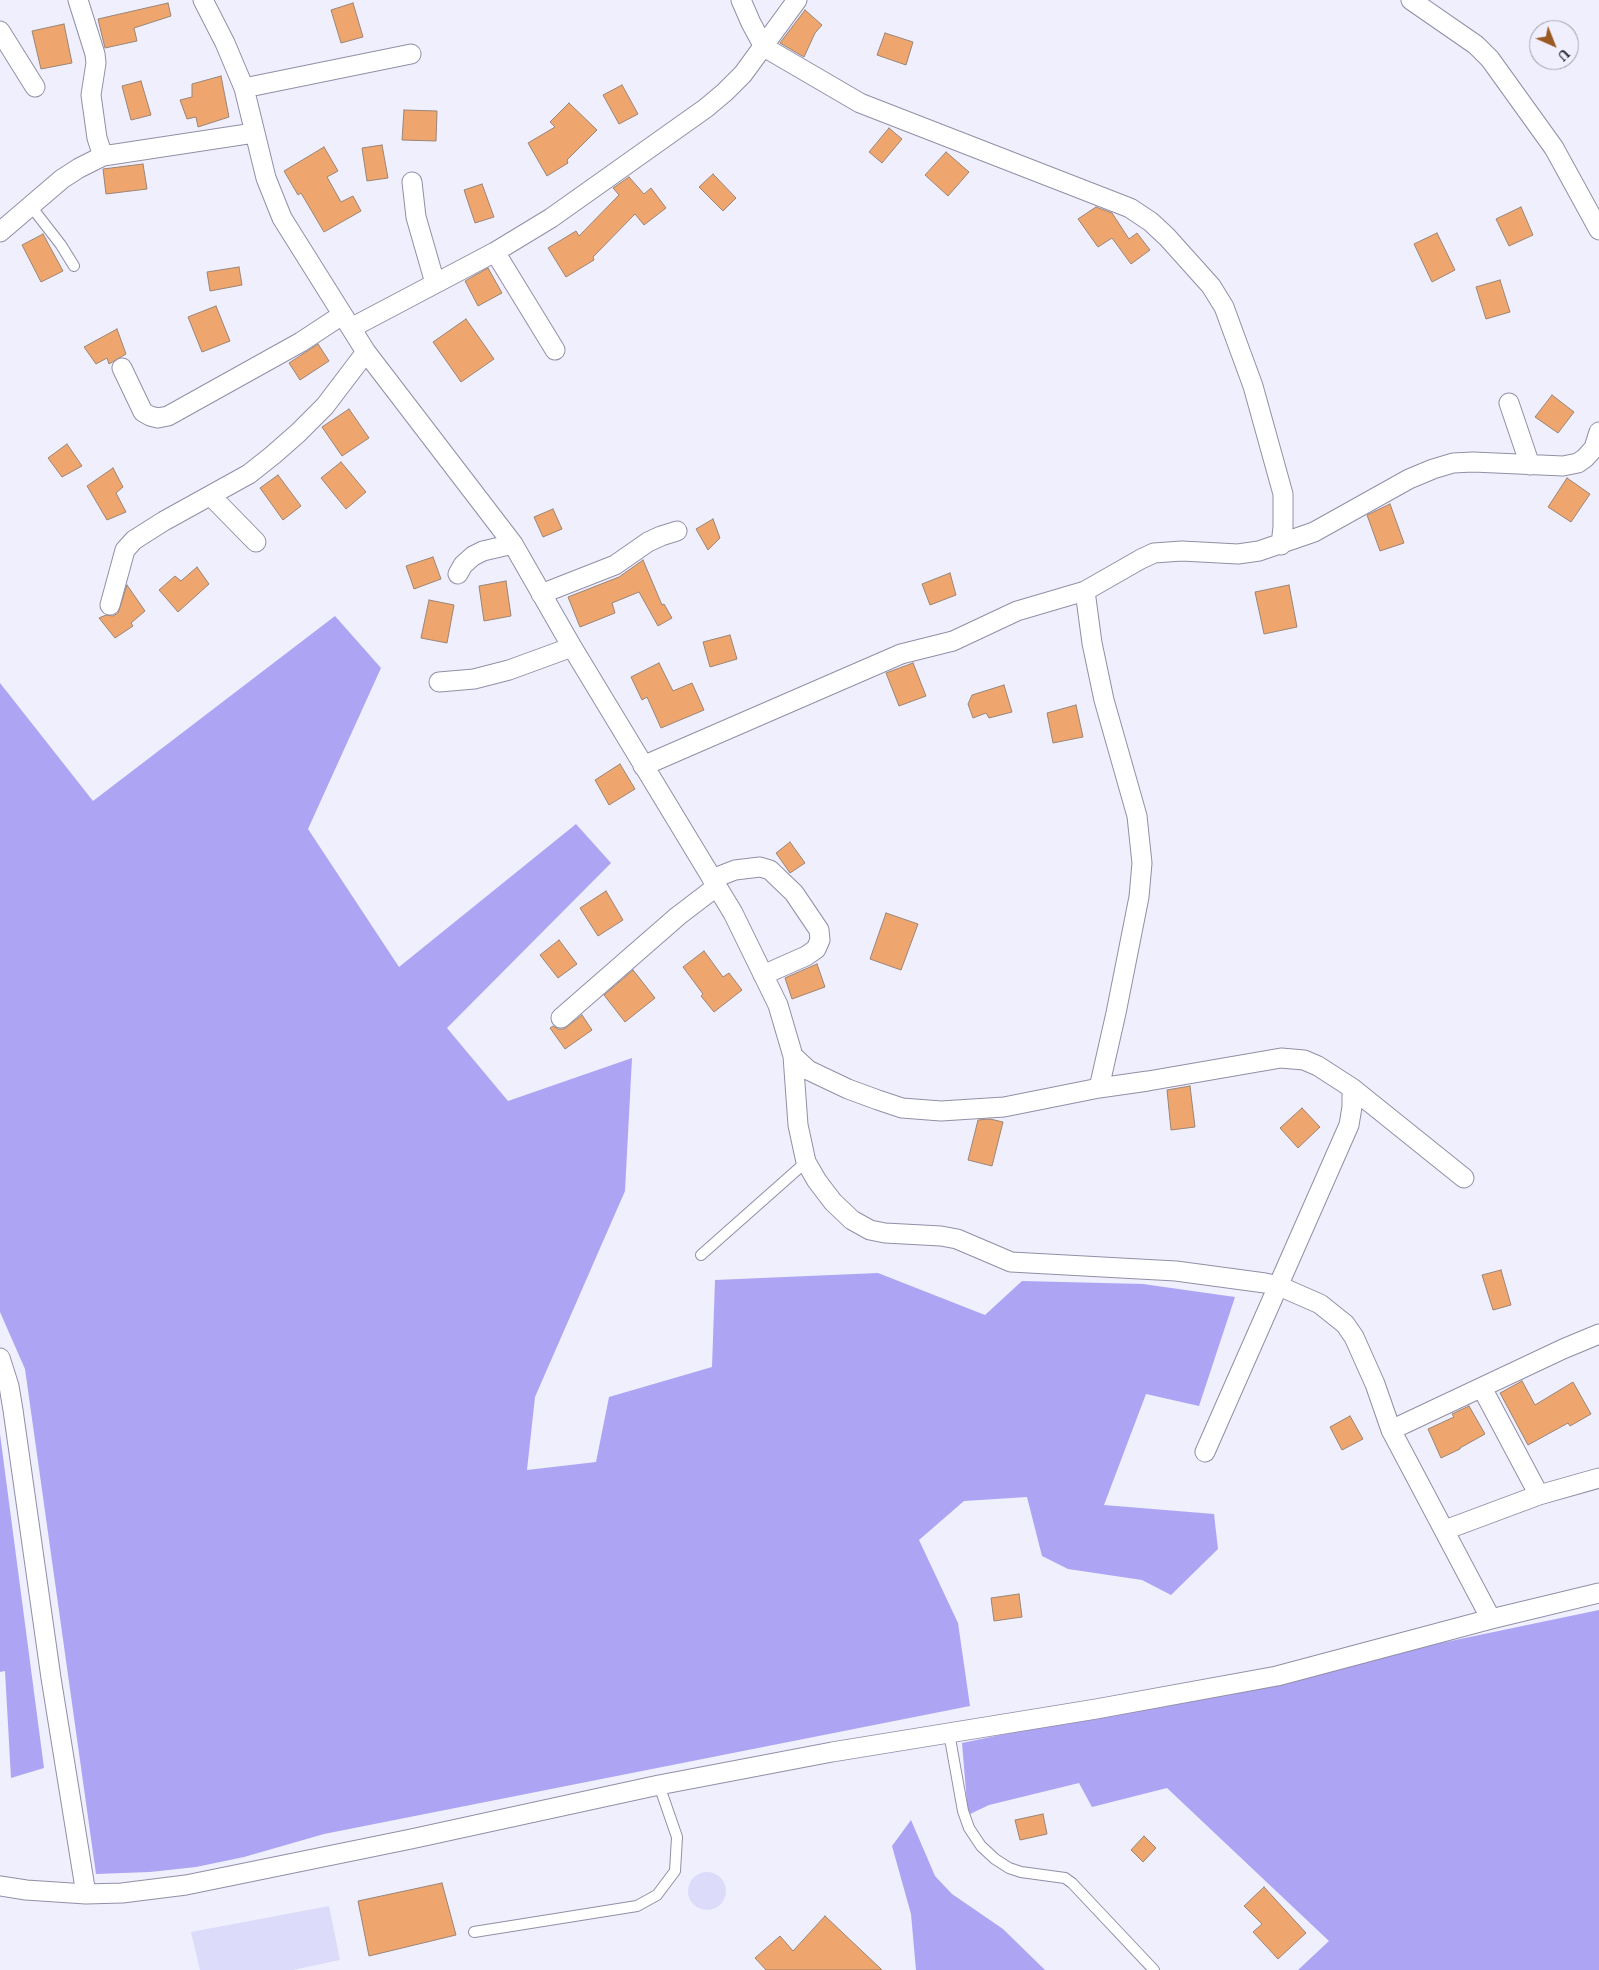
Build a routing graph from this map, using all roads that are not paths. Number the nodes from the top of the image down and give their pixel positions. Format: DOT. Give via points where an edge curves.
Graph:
graph roads {
  1 [pos="78,0"];
  2 [pos="203,0"];
  3 [pos="741,0"];
  4 [pos="797,0"];
  5 [pos="1411,0"];
  6 [pos="0,31"];
  7 [pos="764,47"];
  8 [pos="411,54"];
  9 [pos="35,87"];
  10 [pos="244,88"];
  11 [pos="254,133"];
  12 [pos="103,156"];
  13 [pos="412,182"];
  14 [pos="30,205"];
  15 [pos="1599,230"];
  16 [pos="0,232"];
  17 [pos="495,252"];
  18 [pos="74,266"];
  19 [pos="436,283"];
  20 [pos="346,322"];
  21 [pos="556,350"];
  22 [pos="366,352"];
  23 [pos="122,368"];
  24 [pos="1509,403"];
  25 [pos="1599,432"];
  26 [pos="1530,466"];
  27 [pos="211,496"];
  28 [pos="677,531"];
  29 [pos="256,542"];
  30 [pos="513,544"];
  31 [pos="1281,545"];
  32 [pos="458,574"];
  33 [pos="1085,591"];
  34 [pos="541,594"];
  35 [pos="110,605"];
  36 [pos="572,647"];
  37 [pos="439,682"];
  38 [pos="643,766"];
  39 [pos="714,883"];
  40 [pos="764,975"];
  41 [pos="561,1018"];
  42 [pos="794,1056"];
  43 [pos="1099,1088"];
  44 [pos="1352,1088"];
  45 [pos="806,1162"];
  46 [pos="1464,1178"];
  47 [pos="701,1255"];
  48 [pos="1279,1286"];
  49 [pos="1599,1334"];
  50 [pos="0,1358"];
  51 [pos="1482,1388"];
  52 [pos="1391,1430"];
  53 [pos="1205,1452"];
  54 [pos="1599,1478"];
  55 [pos="1539,1495"];
  56 [pos="1445,1530"];
  57 [pos="1599,1593"];
  58 [pos="1491,1619"];
  59 [pos="949,1733"];
  60 [pos="659,1785"];
  61 [pos="0,1886"];
  62 [pos="86,1894"];
  63 [pos="474,1932"];
  64 [pos="1154,1970"];
  1 -- 12 [label="street" via="95,54 91,95 96,138"];
  2 -- 10 [label="street"];
  3 -- 7 [label="street"];
  4 -- 7 [label="street"];
  5 -- 15 [label="street" via="1476,45 1490,59 1554,148"];
  6 -- 9 [label="street"];
  7 -- 17 [label="street" via="743,74 706,108 551,218"];
  7 -- 31 [label="street" via="860,103 1130,208 1151,222 1211,286 1224,307 1253,386 1283,494"];
  8 -- 10 [label="street"];
  10 -- 11 [label="street"];
  11 -- 12 [label="street"];
  11 -- 20 [label="street" via="266,178 282,218"];
  12 -- 14 [label="street" via="78,168"];
  13 -- 19 [label="street" via="416,217"];
  14 -- 16 [label="street"];
  14 -- 18 [label="lane"];
  17 -- 19 [label="street"];
  17 -- 21 [label="street"];
  19 -- 20 [label="street"];
  20 -- 22 [label="street"];
  20 -- 23 [label="street" via="301,342 168,416 158,418 143,412"];
  22 -- 27 [label="street" via="325,406 298,433 249,474"];
  22 -- 30 [label="street"];
  24 -- 26 [label="street"];
  25 -- 26 [label="street" via="1594,448 1578,463"];
  26 -- 31 [label="street" via="1473,462 1433,469 1341,518"];
  27 -- 29 [label="street"];
  27 -- 35 [label="street" via="134,540 125,550"];
  28 -- 34 [label="street" via="648,542 615,565"];
  30 -- 32 [label="street" via="483,550 463,565"];
  30 -- 34 [label="street"];
  31 -- 33 [label="street" via="1238,554 1182,550 1154,553"];
  33 -- 38 [label="street" via="1017,612 953,641 901,654"];
  33 -- 43 [label="street" via="1104,700 1137,816 1142,863 1138,906"];
  34 -- 36 [label="street"];
  36 -- 37 [label="street" via="474,679"];
  36 -- 38 [label="street"];
  38 -- 39 [label="street"];
  39 -- 40 [label="street"];
  39 -- 40 [label="street" via="736,870 760,867 770,870 794,893 819,930 820,940 816,949"];
  39 -- 41 [label="street"];
  40 -- 42 [label="street" via="778,1005"];
  42 -- 43 [label="street" via="808,1070 902,1108 941,1112 1004,1107"];
  42 -- 45 [label="street" via="798,1125"];
  43 -- 44 [label="street" via="1281,1058 1304,1060"];
  44 -- 46 [label="street"];
  44 -- 48 [label="street" via="1349,1125"];
  45 -- 47 [label="lane"];
  45 -- 48 [label="street" via="833,1202 852,1220 870,1230 957,1239 1022,1264 1176,1271"];
  48 -- 52 [label="street" via="1320,1304 1345,1324 1375,1384"];
  48 -- 53 [label="street"];
  49 -- 51 [label="street"];
  50 -- 62 [label="street" via="13,1410"];
  51 -- 52 [label="street"];
  51 -- 55 [label="street"];
  52 -- 56 [label="street"];
  54 -- 55 [label="street"];
  55 -- 56 [label="street"];
  56 -- 58 [label="street"];
  57 -- 58 [label="street"];
  58 -- 59 [label="street" via="1277,1676 1096,1710"];
  59 -- 60 [label="street"];
  59 -- 64 [label="lane" via="963,1810 969,1828 981,1846 1009,1868 1072,1882"];
  60 -- 62 [label="street" via="195,1883 122,1893"];
  60 -- 63 [label="lane" via="677,1837 675,1871 657,1895 637,1906"];
  61 -- 62 [label="street"];
}
